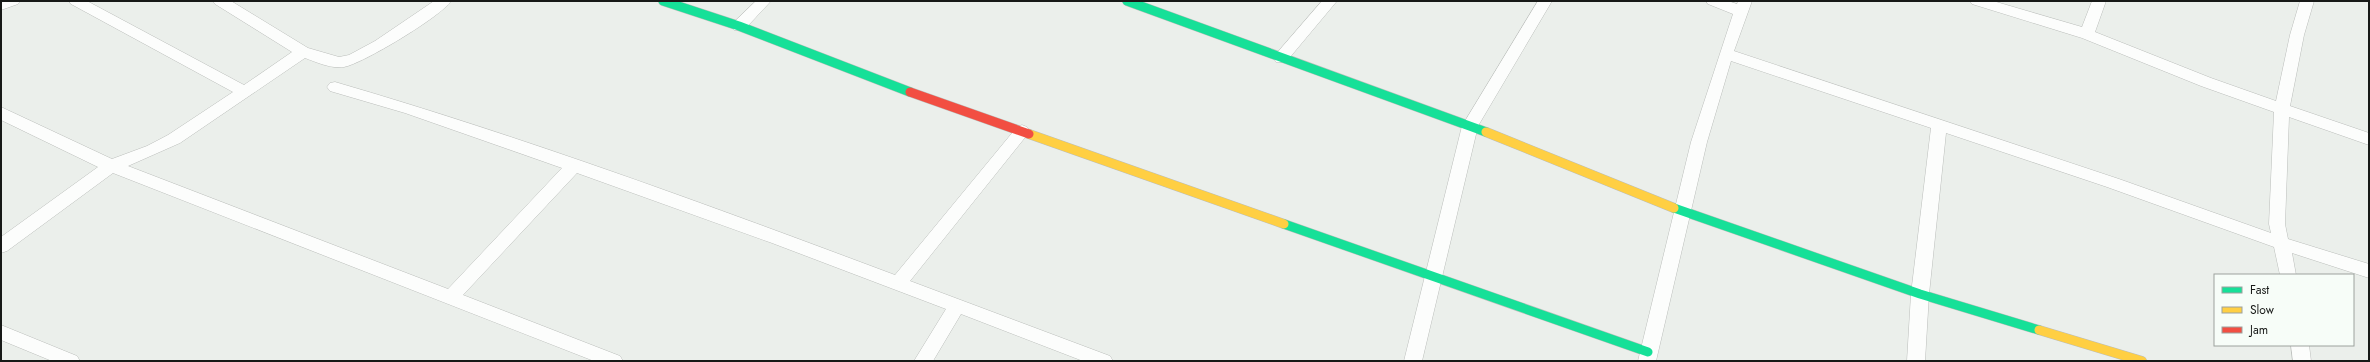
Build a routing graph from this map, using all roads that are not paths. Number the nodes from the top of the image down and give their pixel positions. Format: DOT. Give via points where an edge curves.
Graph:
graph roads {
  1 [pos="13,1"];
  2 [pos="76,1"];
  3 [pos="220,1"];
  4 [pos="444,1"];
  5 [pos="663,1"];
  6 [pos="764,1"];
  7 [pos="1127,1"];
  8 [pos="1330,1"];
  9 [pos="1545,1"];
  10 [pos="1713,1"];
  11 [pos="1977,1"];
  12 [pos="2099,1"];
  13 [pos="2307,1"];
  14 [pos="1,5"];
  15 [pos="1743,6"];
  16 [pos="739,26"];
  17 [pos="2088,34"];
  18 [pos="303,52"];
  19 [pos="1726,54"];
  20 [pos="1281,58"];
  21 [pos="335,87"];
  22 [pos="245,92"];
  23 [pos="2282,109"];
  24 [pos="1,113"];
  25 [pos="1939,125"];
  26 [pos="1470,126"];
  27 [pos="1022,131"];
  28 [pos="2369,139"];
  29 [pos="111,166"];
  30 [pos="574,166"];
  31 [pos="1682,211"];
  32 [pos="3,241"];
  33 [pos="2281,243"];
  34 [pos="2369,270"];
  35 [pos="2288,274"];
  36 [pos="1434,277"];
  37 [pos="898,283"];
  38 [pos="1920,294"];
  39 [pos="451,297"];
  40 [pos="957,305"];
  41 [pos="1,332"];
  42 [pos="2300,346"];
  43 [pos="1648,357"];
  44 [pos="68,361"];
  45 [pos="614,361"];
  46 [pos="923,361"];
  47 [pos="1104,361"];
  48 [pos="1413,361"];
  49 [pos="1916,361"];
  50 [pos="2142,361"];
  51 [pos="2302,361"];
  1 -- 14 [label="street"];
  2 -- 22 [label="street"];
  3 -- 18 [label="street"];
  4 -- 18 [label="street" via="363,55 351,60 331,62"];
  5 -- 16 [label="street"];
  6 -- 16 [label="street"];
  7 -- 20 [label="street"];
  8 -- 20 [label="street"];
  9 -- 26 [label="street"];
  10 -- 15 [label="street"];
  11 -- 17 [label="street"];
  12 -- 17 [label="street"];
  13 -- 23 [label="street" via="2297,35"];
  15 -- 19 [label="street"];
  16 -- 27 [label="street" via="926,98"];
  17 -- 23 [label="street" via="2206,82"];
  18 -- 22 [label="street"];
  19 -- 25 [label="street"];
  19 -- 31 [label="street"];
  20 -- 26 [label="street"];
  21 -- 30 [label="street" via="410,109"];
  22 -- 29 [label="street" via="174,139"];
  23 -- 28 [label="street"];
  23 -- 33 [label="street" via="2277,224"];
  24 -- 29 [label="street"];
  25 -- 33 [label="street"];
  25 -- 38 [label="street"];
  26 -- 31 [label="street"];
  26 -- 36 [label="street"];
  27 -- 36 [label="street"];
  27 -- 37 [label="street"];
  29 -- 32 [label="street"];
  29 -- 39 [label="street"];
  30 -- 37 [label="street"];
  30 -- 39 [label="street"];
  31 -- 38 [label="street"];
  31 -- 43 [label="street"];
  33 -- 34 [label="street"];
  33 -- 35 [label="street"];
  36 -- 43 [label="street"];
  36 -- 48 [label="street"];
  37 -- 40 [label="street"];
  38 -- 49 [label="street"];
  38 -- 50 [label="street"];
  39 -- 45 [label="street"];
  40 -- 46 [label="street"];
  40 -- 47 [label="street"];
  41 -- 44 [label="street"];
  42 -- 51 [label="street"];
}
